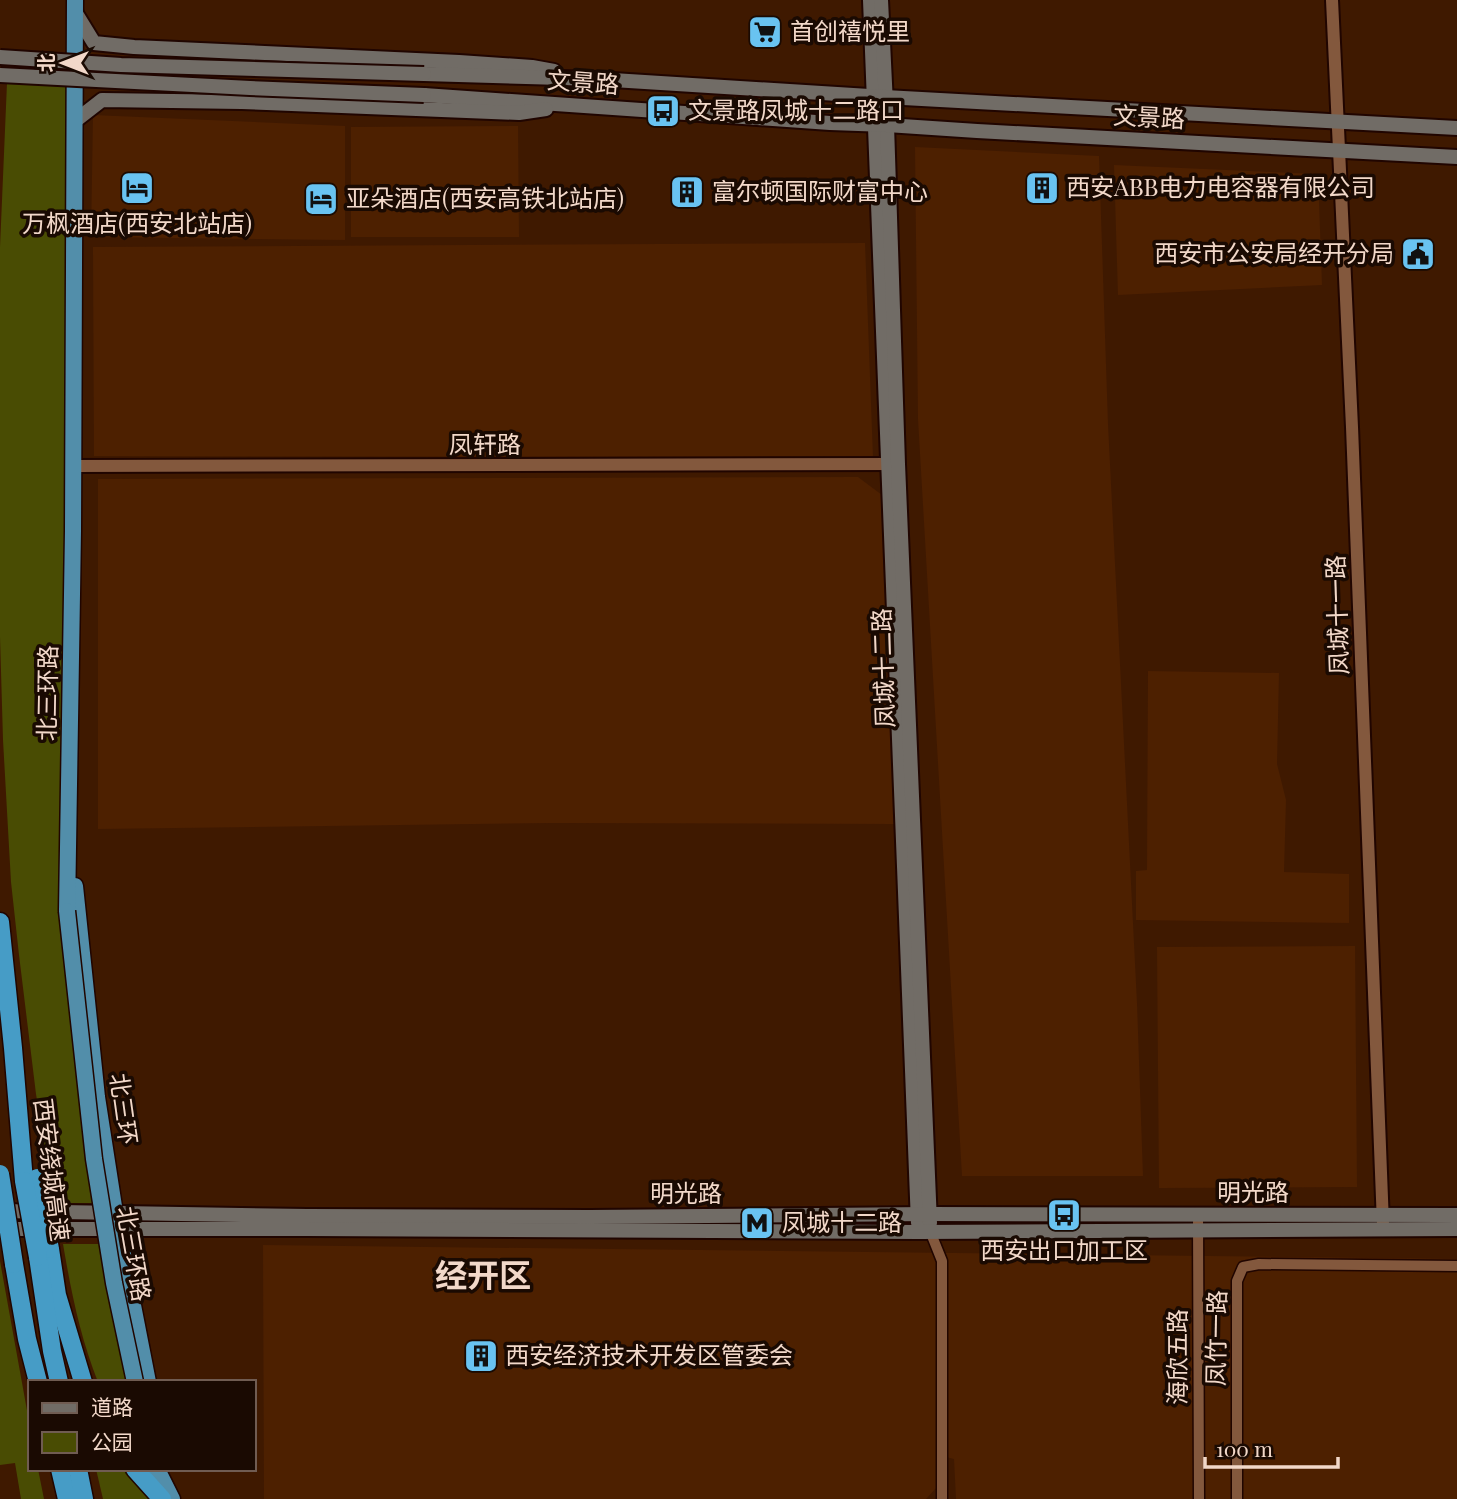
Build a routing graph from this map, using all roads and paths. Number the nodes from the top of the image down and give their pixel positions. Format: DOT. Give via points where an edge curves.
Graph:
graph roads {
  1 [pos="870,0"];
  2 [pos="881,0"];
  3 [pos="1332,0"];
  4 [pos="75,6"];
  5 [pos="0,57"];
  6 [pos="0,75"];
  7 [pos="597,79"];
  8 [pos="879,97"];
  9 [pos="579,105"];
  10 [pos="75,121"];
  11 [pos="1337,122"];
  12 [pos="881,125"];
  13 [pos="1457,128"];
  14 [pos="1338,151"];
  15 [pos="1457,157"];
  16 [pos="893,465"];
  17 [pos="72,466"];
  18 [pos="69,839"];
  19 [pos="0,922"];
  20 [pos="0,1174"];
  21 [pos="0,1211"];
  22 [pos="924,1214"];
  23 [pos="1457,1215"];
  24 [pos="117,1221"];
  25 [pos="1198,1222"];
  26 [pos="1383,1222"];
  27 [pos="0,1229"];
  28 [pos="1457,1229"];
  29 [pos="924,1232"];
  30 [pos="44,1253"];
  31 [pos="1457,1266"];
  32 [pos="37,1380"];
  33 [pos="59,1380"];
  34 [pos="82,1380"];
  35 [pos="135,1380"];
  36 [pos="148,1380"];
  37 [pos="52,1471"];
  38 [pos="60,1471"];
  39 [pos="78,1471"];
  40 [pos="137,1471"];
  41 [pos="158,1471"];
  42 [pos="166,1471"];
  43 [pos="57,1499"];
  44 [pos="67,1499"];
  45 [pos="84,1499"];
  46 [pos="162,1499"];
  47 [pos="172,1499"];
  48 [pos="942,1499"];
  49 [pos="1199,1499"];
  50 [pos="1237,1499"];
  1 -- 8 [label="main road, 凤城十二路"];
  2 -- 8 [label="main road, 凤城十二路"];
  3 -- 11 [label="street, 凤城十一路"];
  4 -- 7 [label="main road" via="94,43 532,67"];
  4 -- 10 [label="highway, 北三环路"];
  5 -- 7 [label="main road, 文景路, bridge" via="121,65"];
  6 -- 9 [label="main road, 文景路, bridge"];
  7 -- 8 [label="main road, 文景路"];
  8 -- 11 [label="main road, 文景路"];
  8 -- 12 [label="main road, 凤城十二路"];
  9 -- 10 [label="main road" via="519,113 102,100"];
  9 -- 12 [label="main road, 文景路"];
  10 -- 17 [label="highway, 北三环路"];
  11 -- 13 [label="main road, 文景路"];
  11 -- 14 [label="street, 凤城十一路"];
  12 -- 14 [label="main road, 文景路"];
  12 -- 16 [label="main road, 凤城十二路"];
  14 -- 15 [label="main road, 文景路"];
  14 -- 26 [label="street, 凤城十一路"];
  16 -- 17 [label="street, 凤轩路"];
  16 -- 22 [label="main road, 凤城十二路"];
  17 -- 18 [label="highway, 北三环路"];
  18 -- 24 [label="highway, 北三环" via="97,1097"];
  18 -- 35 [label="highway, 北三环路, bridge" via="67,911 94,1159"];
  19 -- 30 [label="highway, 西安绕城高速, bridge" via="30,1180"];
  20 -- 32 [label="highway, 西安绕城高速, bridge"];
  21 -- 24 [label="main road, 明光路"];
  22 -- 24 [label="main road, 明光路"];
  22 -- 25 [label="main road, 明光路"];
  22 -- 29 [label="main road, 凤城十二路"];
  23 -- 26 [label="main road, 明光路"];
  24 -- 27 [label="main road, 明光路"];
  24 -- 29 [label="main road, 明光路" via="308,1229"];
  24 -- 36 [label="highway, 北三环"];
  25 -- 26 [label="main road, 明光路"];
  25 -- 29 [label="main road, 明光路"];
  25 -- 49 [label="street, 海欣五路"];
  26 -- 28 [label="main road, 明光路"];
  29 -- 48 [label="street, 凤城十二路" via="942,1261"];
  30 -- 33 [label="highway, 西安绕城高速"];
  30 -- 34 [label="highway"];
  31 -- 50 [label="street, 凤竹一路" via="1243,1267 1237,1281"];
  37 -- 43 [label="highway"];
  38 -- 44 [label="highway"];
  39 -- 45 [label="highway"];
  40 -- 46 [label="highway"];
  41 -- 47 [label="highway"];
  42 -- 47 [label="highway"];
}
